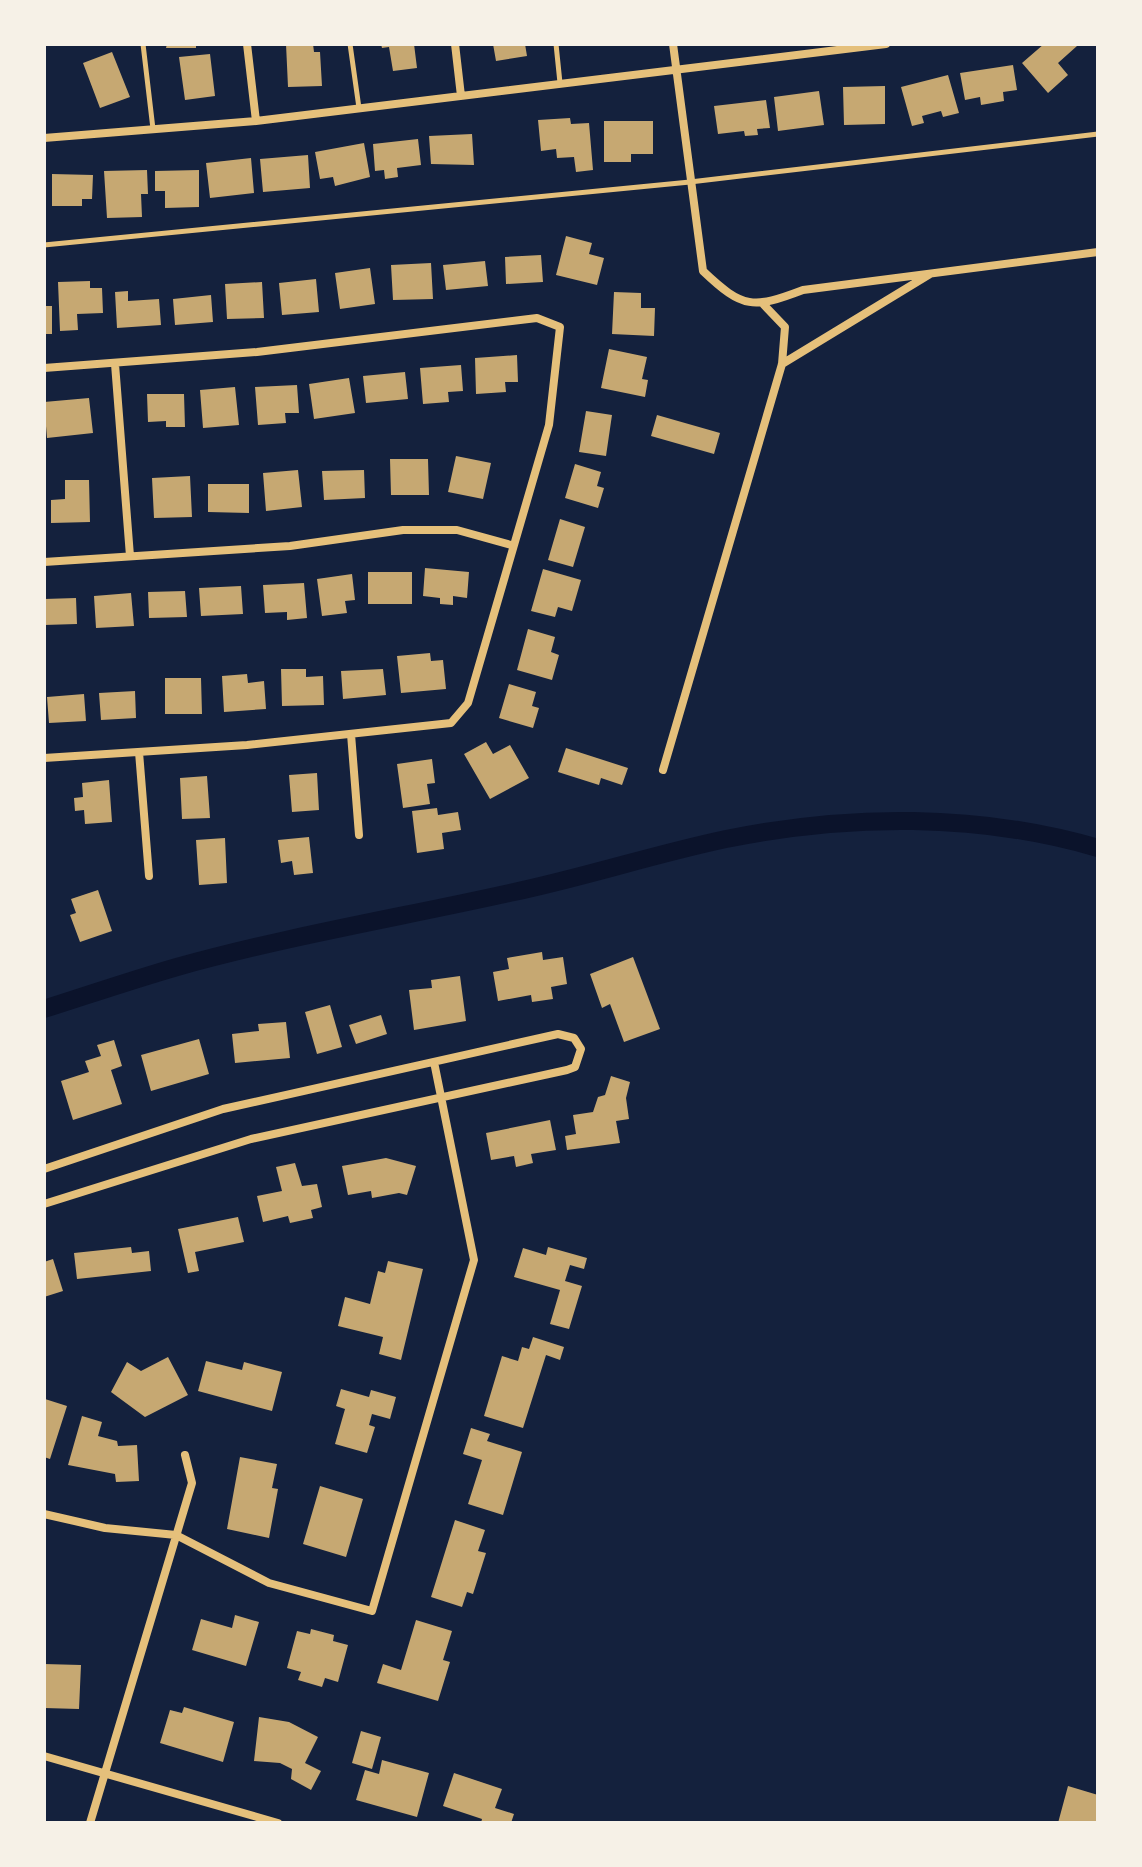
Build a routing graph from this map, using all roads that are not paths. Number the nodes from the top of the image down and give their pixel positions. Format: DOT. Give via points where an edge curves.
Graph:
graph roads {
  1 [pos="143,44"];
  2 [pos="247,44"];
  3 [pos="350,44"];
  4 [pos="455,44"];
  5 [pos="556,44"];
  6 [pos="673,44"];
  7 [pos="886,44"];
  8 [pos="676,69"];
  9 [pos="560,83"];
  10 [pos="461,96"];
  11 [pos="359,108"];
  12 [pos="256,121"];
  13 [pos="153,130"];
  14 [pos="1098,134"];
  15 [pos="44,138"];
  16 [pos="690,182"];
  17 [pos="44,245"];
  18 [pos="1098,252"];
  19 [pos="934,271"];
  20 [pos="764,305"];
  21 [pos="115,364"];
  22 [pos="782,364"];
  23 [pos="44,368"];
  24 [pos="511,545"];
  25 [pos="130,556"];
  26 [pos="44,562"];
  27 [pos="351,734"];
  28 [pos="139,752"];
  29 [pos="44,758"];
  30 [pos="663,770"];
  31 [pos="359,835"];
  32 [pos="149,876"];
  33 [pos="434,1062"];
  34 [pos="441,1095"];
  35 [pos="44,1169"];
  36 [pos="44,1204"];
  37 [pos="185,1455"];
  38 [pos="44,1514"];
  39 [pos="176,1535"];
  40 [pos="44,1756"];
  41 [pos="104,1773"];
  42 [pos="90,1823"];
  43 [pos="278,1823"];
  1 -- 13 [label="lane"];
  2 -- 12 [label="street"];
  3 -- 11 [label="lane"];
  4 -- 10 [label="street"];
  5 -- 9 [label="lane"];
  6 -- 8 [label="street"];
  7 -- 8 [label="street"];
  8 -- 9 [label="street"];
  8 -- 16 [label="street"];
  9 -- 10 [label="street"];
  10 -- 11 [label="street"];
  11 -- 12 [label="street"];
  12 -- 13 [label="street"];
  13 -- 15 [label="street"];
  14 -- 16 [label="lane"];
  16 -- 17 [label="lane"];
  16 -- 20 [label="street" via="703,271 727,294"];
  18 -- 19 [label="street"];
  19 -- 20 [label="street" via="803,290"];
  19 -- 22 [label="street"];
  20 -- 22 [label="street" via="785,327"];
  21 -- 23 [label="street"];
  21 -- 24 [label="street" via="537,318 560,327 549,425"];
  21 -- 25 [label="street"];
  22 -- 30 [label="street"];
  24 -- 25 [label="street" via="457,530 403,530 290,546"];
  24 -- 27 [label="street" via="468,703 451,723"];
  25 -- 26 [label="street"];
  27 -- 28 [label="street"];
  27 -- 31 [label="street"];
  28 -- 29 [label="street"];
  28 -- 32 [label="street"];
  33 -- 34 [label="street"];
  33 -- 34 [label="street" via="558,1034 574,1038 581,1049 575,1067 567,1070"];
  33 -- 35 [label="street" via="223,1109"];
  34 -- 36 [label="street" via="251,1139"];
  34 -- 39 [label="street" via="474,1260 372,1611 269,1583"];
  37 -- 39 [label="street" via="192,1483"];
  38 -- 39 [label="street" via="105,1528"];
  39 -- 41 [label="street"];
  40 -- 41 [label="street"];
  41 -- 42 [label="street"];
  41 -- 43 [label="street"];
}
